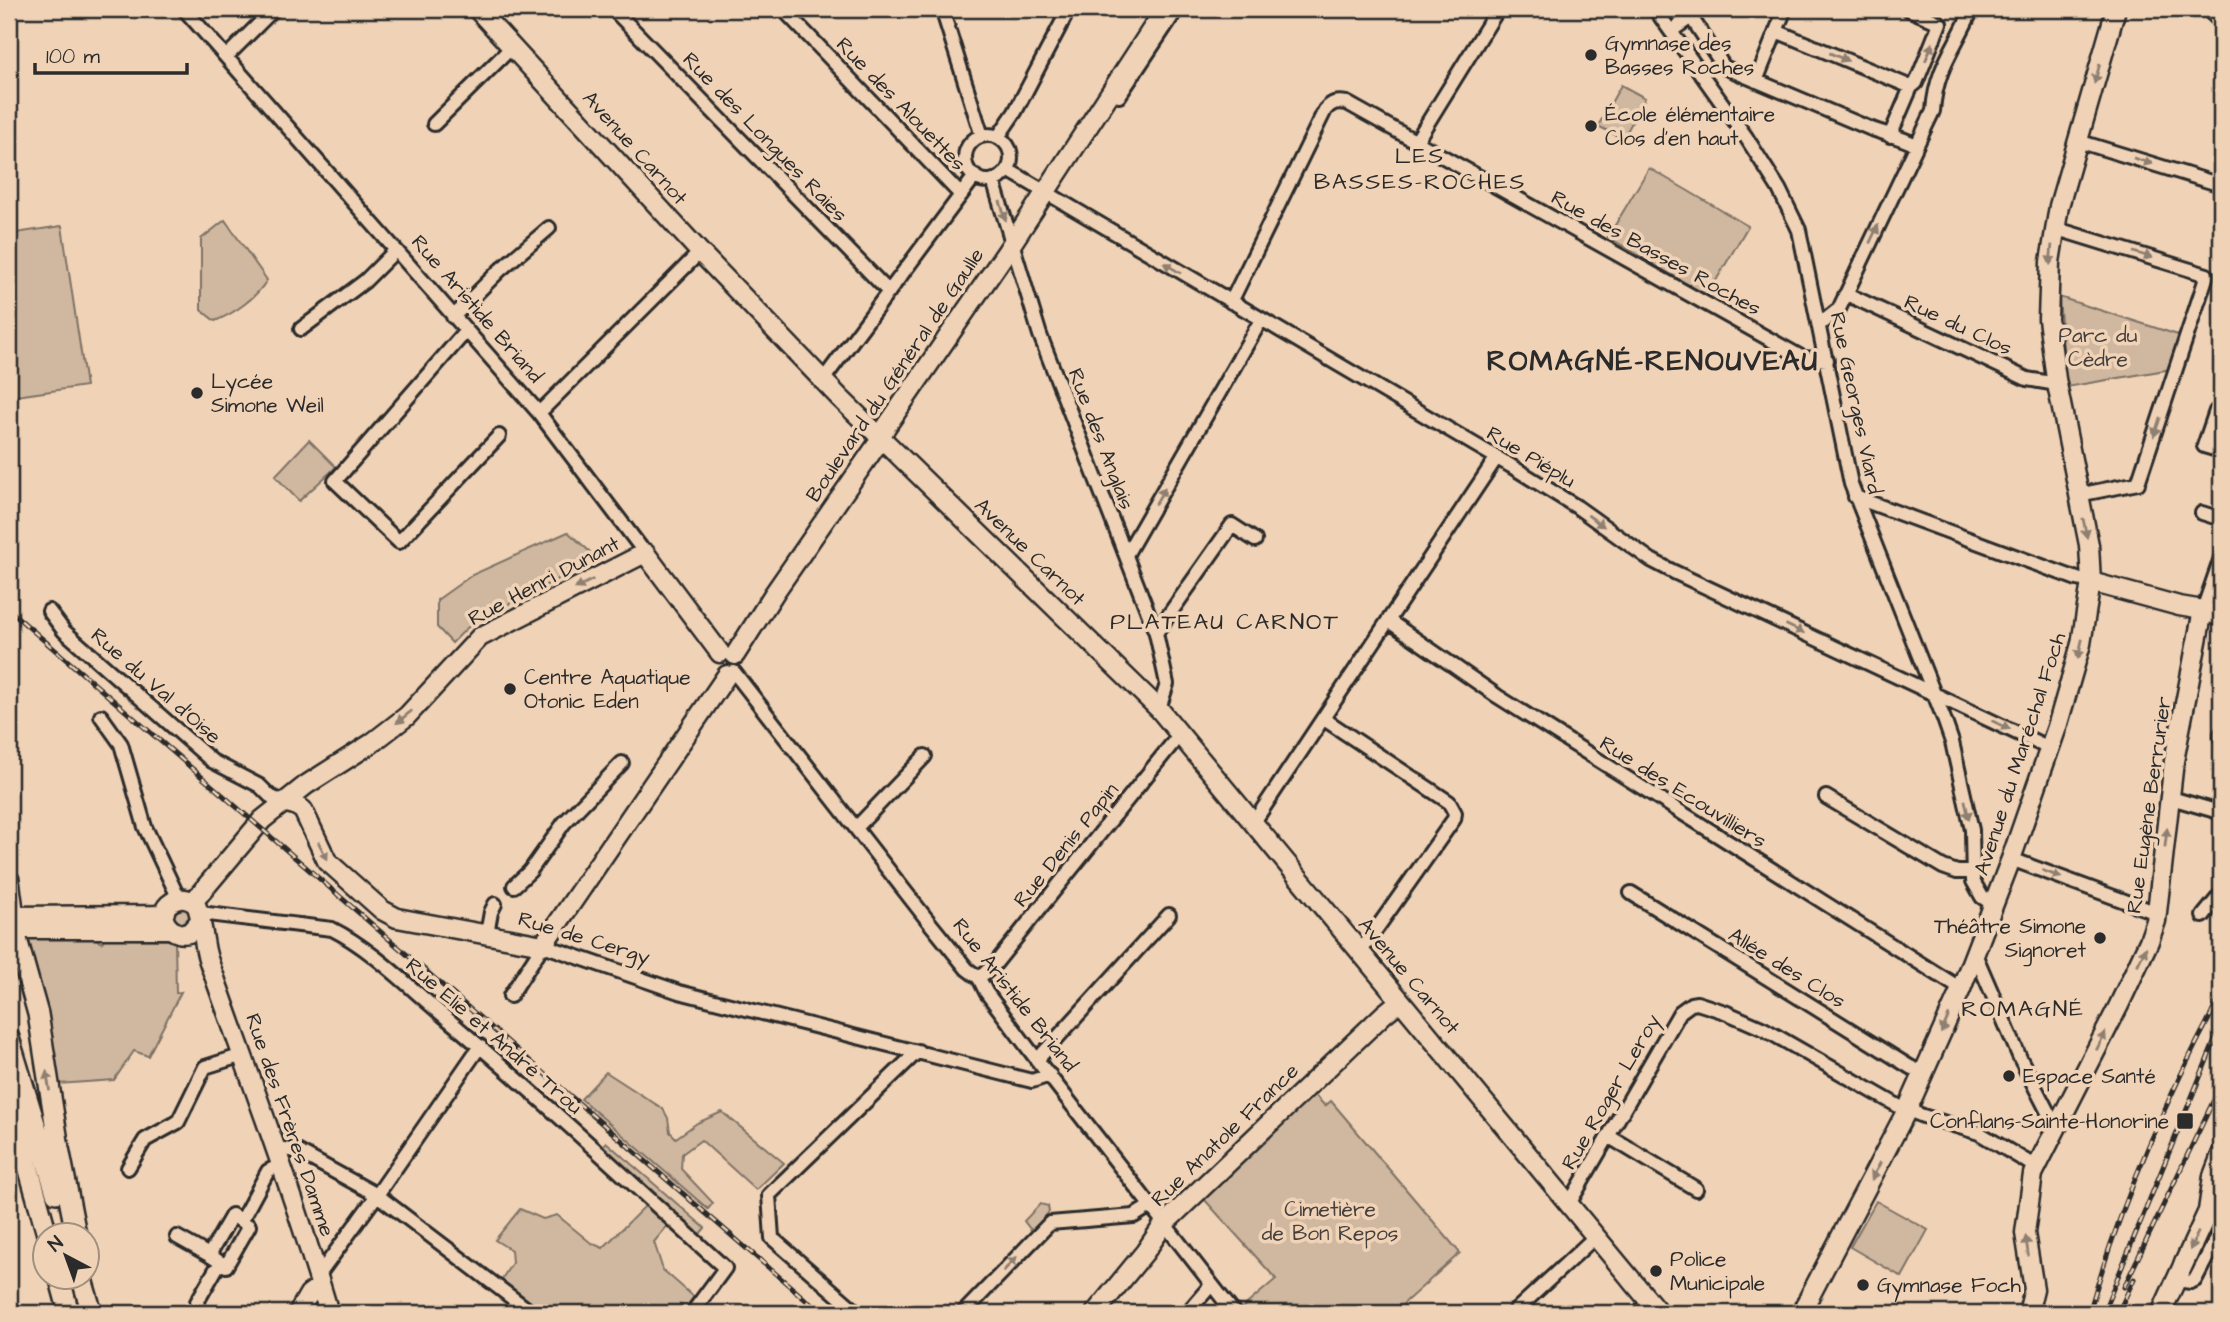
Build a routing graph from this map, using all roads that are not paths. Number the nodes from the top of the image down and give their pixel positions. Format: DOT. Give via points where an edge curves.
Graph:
graph roads {
  1 [pos="184,9"];
  2 [pos="274,9"];
  3 [pos="477,9"];
  4 [pos="613,9"];
  5 [pos="783,9"];
  6 [pos="943,9"];
  7 [pos="1069,9"];
  8 [pos="1165,9"];
  9 [pos="1177,9"];
  10 [pos="1497,9"];
  11 [pos="1655,9"];
  12 [pos="1785,9"];
  13 [pos="1908,9"];
  14 [pos="1972,9"];
  15 [pos="2116,9"];
  16 [pos="2207,9"];
  17 [pos="1693,13"];
  18 [pos="2221,22"];
  19 [pos="1671,31"];
  20 [pos="1776,31"];
  21 [pos="513,46"];
  22 [pos="226,57"];
  23 [pos="1756,81"];
  24 [pos="1911,88"];
  25 [pos="1091,119"];
  26 [pos="434,124"];
  27 [pos="982,136"];
  28 [pos="1890,136"];
  29 [pos="998,137"];
  30 [pos="1417,140"];
  31 [pos="2078,141"];
  32 [pos="1916,145"];
  33 [pos="1008,170"];
  34 [pos="975,176"];
  35 [pos="993,180"];
  36 [pos="2221,185"];
  37 [pos="1044,192"];
  38 [pos="961,195"];
  39 [pos="549,228"];
  40 [pos="2054,228"];
  41 [pos="1013,242"];
  42 [pos="396,251"];
  43 [pos="700,252"];
  44 [pos="889,292"];
  45 [pos="1845,295"];
  46 [pos="1231,302"];
  47 [pos="453,317"];
  48 [pos="1261,320"];
  49 [pos="1819,325"];
  50 [pos="300,329"];
  51 [pos="466,331"];
  52 [pos="1827,360"];
  53 [pos="823,380"];
  54 [pos="2057,384"];
  55 [pos="2216,411"];
  56 [pos="538,413"];
  57 [pos="499,436"];
  58 [pos="880,436"];
  59 [pos="2221,451"];
  60 [pos="1497,457"];
  61 [pos="2078,495"];
  62 [pos="1855,497"];
  63 [pos="2203,513"];
  64 [pos="2221,519"];
  65 [pos="1255,540"];
  66 [pos="645,553"];
  67 [pos="1126,555"];
  68 [pos="2221,558"];
  69 [pos="2091,582"];
  70 [pos="2203,610"];
  71 [pos="50,611"];
  72 [pos="2221,617"];
  73 [pos="1389,621"];
  74 [pos="1156,633"];
  75 [pos="729,664"];
  76 [pos="1937,696"];
  77 [pos="1158,709"];
  78 [pos="101,716"];
  79 [pos="1324,719"];
  80 [pos="1180,734"];
  81 [pos="2049,748"];
  82 [pos="925,756"];
  83 [pos="621,763"];
  84 [pos="306,785"];
  85 [pos="1826,797"];
  86 [pos="2178,800"];
  87 [pos="282,802"];
  88 [pos="303,810"];
  89 [pos="2219,812"];
  90 [pos="1254,822"];
  91 [pos="856,828"];
  92 [pos="2011,859"];
  93 [pos="1972,872"];
  94 [pos="9,880"];
  95 [pos="514,886"];
  96 [pos="1631,893"];
  97 [pos="2221,894"];
  98 [pos="495,904"];
  99 [pos="1994,905"];
  100 [pos="2157,913"];
  101 [pos="192,914"];
  102 [pos="1169,915"];
  103 [pos="2203,916"];
  104 [pos="12,919"];
  105 [pos="167,920"];
  106 [pos="487,934"];
  107 [pos="543,945"];
  108 [pos="1360,952"];
  109 [pos="1975,954"];
  110 [pos="979,978"];
  111 [pos="1961,989"];
  112 [pos="510,996"];
  113 [pos="1400,1001"];
  114 [pos="9,1038"];
  115 [pos="480,1046"];
  116 [pos="918,1051"];
  117 [pos="243,1055"];
  118 [pos="1037,1060"];
  119 [pos="1923,1073"];
  120 [pos="1050,1075"];
  121 [pos="9,1099"];
  122 [pos="1908,1110"];
  123 [pos="2057,1126"];
  124 [pos="1608,1136"];
  125 [pos="9,1137"];
  126 [pos="2221,1155"];
  127 [pos="279,1156"];
  128 [pos="2036,1167"];
  129 [pos="128,1168"];
  130 [pos="1696,1189"];
  131 [pos="377,1195"];
  132 [pos="38,1200"];
  133 [pos="2216,1203"];
  134 [pos="1569,1204"];
  135 [pos="1150,1206"];
  136 [pos="43,1220"];
  137 [pos="64,1220"];
  138 [pos="73,1220"];
  139 [pos="241,1221"];
  140 [pos="1164,1224"];
  141 [pos="2221,1230"];
  142 [pos="1596,1236"];
  143 [pos="177,1237"];
  144 [pos="214,1259"];
  145 [pos="2176,1280"];
  146 [pos="319,1281"];
  147 [pos="1211,1284"];
  148 [pos="63,1290"];
  149 [pos="87,1290"];
  150 [pos="197,1302"];
  151 [pos="328,1309"];
  152 [pos="1649,1309"];
  153 [pos="69,1313"];
  154 [pos="93,1313"];
  155 [pos="299,1313"];
  156 [pos="532,1313"];
  157 [pos="692,1313"];
  158 [pos="858,1313"];
  159 [pos="962,1313"];
  160 [pos="1095,1313"];
  161 [pos="1187,1313"];
  162 [pos="1234,1313"];
  163 [pos="1513,1313"];
  164 [pos="1801,1313"];
  165 [pos="2028,1313"];
  166 [pos="2161,1313"];
  1 -- 22 [label="street, Rue Aristide Briand"];
  2 -- 22 [label="street"];
  3 -- 21 [label="street, Avenue Carnot"];
  4 -- 44 [label="street, Rue des Longues Raies"];
  5 -- 38 [label="street, Rue des Alouettes"];
  6 -- 27 [label="street"];
  7 -- 29 [label="street"];
  8 -- 25 [label="street, Boulevard du Général de Gaulle"];
  9 -- 25 [label="street, Boulevard du Général de Gaulle" via="1100,124"];
  10 -- 30 [label="street"];
  11 -- 19 [label="street, Rue Georges Viard"];
  12 -- 20 [label="street"];
  24 -- 13 [label="street, one-way" via="1940,23"];
  14 -- 32 [label="street" via="1934,87 1933,111"];
  15 -- 31 [label="street, Avenue du Maréchal Foch, one-way"];
  16 -- 18 [label="street"];
  17 -- 19 [label="street"];
  17 -- 23 [label="street" via="1724,67"];
  19 -- 49 [label="street, Rue Georges Viard" via="1779,189 1799,230"];
  20 -- 23 [label="street"];
  20 -- 24 [label="street, one-way"];
  21 -- 26 [label="street"];
  21 -- 43 [label="street, Avenue Carnot"];
  22 -- 42 [label="street, Rue Aristide Briand"];
  23 -- 28 [label="street"];
  24 -- 28 [label="street"];
  25 -- 37 [label="street, Boulevard du Général de Gaulle"];
  27 -- 29 [label="street"];
  27 -- 34 [label="street" via="970,144 965,158"];
  28 -- 32 [label="street"];
  29 -- 33 [label="street" via="1010,151"];
  30 -- 46 [label="street, Rue des Basses Roches" via="1348,103 1331,103"];
  30 -- 52 [label="street, Rue des Basses Roches" via="1803,358"];
  31 -- 36 [label="street, one-way"];
  31 -- 40 [label="street, Avenue du Maréchal Foch"];
  45 -- 32 [label="street, one-way"];
  33 -- 35 [label="street"];
  33 -- 37 [label="street, Rue Piéplu"];
  34 -- 35 [label="street"];
  34 -- 38 [label="street"];
  35 -- 41 [label="street, Rue des Anglais, one-way"];
  37 -- 41 [label="street, Boulevard du Général de Gaulle"];
  46 -- 37 [label="street, Rue Piéplu, one-way"];
  38 -- 44 [label="street"];
  39 -- 47 [label="street"];
  40 -- 54 [label="street, Avenue du Maréchal Foch, one-way" via="2048,299"];
  40 -- 61 [label="street, one-way" via="2207,275 2138,483"];
  41 -- 58 [label="street, Boulevard du Général de Gaulle"];
  41 -- 67 [label="street, Rue des Anglais" via="1040,335"];
  42 -- 47 [label="street, Rue Aristide Briand"];
  42 -- 50 [label="street" via="365,281"];
  43 -- 53 [label="street, Avenue Carnot"];
  43 -- 56 [label="street"];
  44 -- 53 [label="street"];
  45 -- 49 [label="street" via="1839,309"];
  45 -- 54 [label="street, Rue du Clos" via="2027,379"];
  46 -- 48 [label="street, Rue Piéplu"];
  47 -- 51 [label="street, Rue Aristide Briand"];
  48 -- 60 [label="street, Rue Piéplu"];
  67 -- 48 [label="street, one-way"];
  49 -- 52 [label="street, Rue Georges Viard"];
  51 -- 56 [label="street, Rue Aristide Briand"];
  51 -- 57 [label="street" via="335,481 399,542"];
  52 -- 62 [label="street, Rue Georges Viard"];
  53 -- 58 [label="street, Avenue Carnot"];
  54 -- 61 [label="street, Avenue du Maréchal Foch"];
  55 -- 59 [label="street" via="2204,446"];
  56 -- 66 [label="street, Rue Aristide Briand"];
  58 -- 75 [label="street, Boulevard du Général de Gaulle"];
  58 -- 77 [label="street, Avenue Carnot"];
  60 -- 73 [label="street"];
  60 -- 76 [label="street, Rue Piéplu, one-way" via="1651,560"];
  61 -- 69 [label="street, Avenue du Maréchal Foch, one-way"];
  62 -- 69 [label="street"];
  62 -- 76 [label="street, Rue Georges Viard"];
  63 -- 64 [label="street"];
  65 -- 74 [label="street" via="1232,525"];
  66 -- 75 [label="street, Rue Aristide Briand"];
  66 -- 84 [label="street, Rue Henri Dunant, one-way" via="480,637 407,716"];
  67 -- 74 [label="street, Rue des Anglais"];
  68 -- 70 [label="street"];
  69 -- 70 [label="street"];
  69 -- 81 [label="street, Avenue du Maréchal Foch, one-way" via="2077,659"];
  70 -- 72 [label="street"];
  100 -- 70 [label="street, Rue Eugène Berrurier, one-way" via="2174,761"];
  71 -- 87 [label="street, Rue du Val d'Oise" via="64,631 212,761"];
  73 -- 79 [label="street"];
  73 -- 111 [label="street, Rue des Ecouvilliers" via="1497,696"];
  74 -- 77 [label="street, Rue des Anglais" via="1167,684"];
  75 -- 91 [label="street, Rue Aristide Briand"];
  75 -- 107 [label="street, Boulevard du Général de Gaulle"];
  76 -- 81 [label="street, Rue Piéplu, one-way"];
  76 -- 93 [label="street, Rue Georges Viard, one-way" via="1972,830"];
  77 -- 80 [label="street, Avenue Carnot"];
  78 -- 101 [label="street, Rue des Frères Damme" via="121,744 145,827"];
  79 -- 90 [label="street"];
  79 -- 108 [label="street" via="1449,802 1455,813"];
  80 -- 90 [label="street, Avenue Carnot"];
  80 -- 110 [label="street, Rue Denis Papin"];
  81 -- 92 [label="street, Avenue du Maréchal Foch"];
  82 -- 91 [label="street"];
  83 -- 95 [label="street" via="564,823"];
  84 -- 87 [label="street, Rue Henri Dunant"];
  84 -- 88 [label="street"];
  85 -- 93 [label="street" via="1943,867"];
  86 -- 89 [label="street"];
  87 -- 88 [label="street"];
  87 -- 101 [label="street" via="253,829"];
  88 -- 106 [label="street, Rue de Cergy, one-way" via="327,861 382,911 397,918"];
  90 -- 108 [label="street, Avenue Carnot"];
  91 -- 110 [label="street, Rue Aristide Briand" via="967,969"];
  92 -- 99 [label="street, Avenue du Maréchal Foch"];
  92 -- 100 [label="street, one-way"];
  93 -- 99 [label="street" via="1978,892"];
  94 -- 104 [label="main road"];
  96 -- 119 [label="street, Allée des Clos"];
  97 -- 103 [label="street"];
  98 -- 106 [label="street"];
  99 -- 109 [label="street, Avenue du Maréchal Foch"];
  123 -- 100 [label="street, Rue Eugène Berrurier, one-way" via="2149,941"];
  101 -- 105 [label="street" via="170,903"];
  101 -- 105 [label="street" via="178,934"];
  101 -- 115 [label="street, Rue Elie et André Trou" via="332,929"];
  101 -- 117 [label="street, Rue des Frères Damme"];
  102 -- 118 [label="street"];
  104 -- 105 [label="street"];
  138 -- 104 [label="main road, one-way" via="38,1014"];
  106 -- 107 [label="street, Rue de Cergy"];
  107 -- 112 [label="street, Boulevard du Général de Gaulle"];
  107 -- 116 [label="street, Rue de Cergy" via="679,992"];
  108 -- 113 [label="street, Avenue Carnot"];
  109 -- 111 [label="street, Avenue du Maréchal Foch"];
  109 -- 123 [label="street" via="2020,1058"];
  110 -- 118 [label="street, Rue Aristide Briand"];
  111 -- 119 [label="street, Avenue du Maréchal Foch, one-way"];
  113 -- 134 [label="street, Avenue Carnot"];
  113 -- 140 [label="street, Rue Anatole France"];
  114 -- 137 [label="main road"];
  115 -- 131 [label="street"];
  115 -- 157 [label="street, Rue Elie et André Trou" via="724,1268"];
  116 -- 120 [label="street, Rue de Cergy" via="1032,1081"];
  116 -- 158 [label="street" via="769,1195 772,1238"];
  117 -- 127 [label="street, Rue des Frères Damme"];
  117 -- 129 [label="street" via="205,1067 178,1122 145,1140"];
  118 -- 120 [label="street, Rue Aristide Briand"];
  119 -- 122 [label="street, Avenue du Maréchal Foch"];
  120 -- 135 [label="street, Rue Aristide Briand"];
  121 -- 132 [label="main road"];
  122 -- 124 [label="street, Rue Roger Leroy" via="1764,1029 1704,1004 1691,1004 1680,1012"];
  122 -- 128 [label="street" via="1979,1133"];
  122 -- 164 [label="street, Avenue du Maréchal Foch, one-way"];
  123 -- 128 [label="street, Rue Eugène Berrurier"];
  124 -- 130 [label="street"];
  124 -- 134 [label="street, Rue Roger Leroy"];
  125 -- 132 [label="main road"];
  126 -- 133 [label="street" via="2213,1176"];
  127 -- 131 [label="street" via="298,1151"];
  127 -- 139 [label="street"];
  127 -- 146 [label="street, Rue des Frères Damme"];
  165 -- 128 [label="street, Rue Eugène Berrurier, one-way" via="2034,1289 2026,1216"];
  131 -- 146 [label="street"];
  131 -- 156 [label="street"];
  132 -- 136 [label="main road"];
  133 -- 145 [label="street, one-way"];
  134 -- 142 [label="street, Avenue Carnot"];
  135 -- 140 [label="street, Rue Aristide Briand"];
  159 -- 135 [label="street, one-way" via="1050,1223 1134,1216"];
  139 -- 144 [label="street" via="232,1215"];
  139 -- 144 [label="street" via="249,1226 226,1266"];
  140 -- 147 [label="street, Rue Aristide Briand"];
  140 -- 160 [label="street, Rue Anatole France"];
  141 -- 145 [label="street" via="2195,1280"];
  142 -- 152 [label="street, Avenue Carnot"];
  142 -- 163 [label="street"];
  143 -- 144 [label="street"];
  144 -- 150 [label="street"];
  145 -- 166 [label="street"];
  146 -- 151 [label="street, Rue des Frères Damme"];
  146 -- 155 [label="street"];
  147 -- 161 [label="street"];
  147 -- 162 [label="street, Rue Aristide Briand"];
  148 -- 153 [label="main road"];
  149 -- 154 [label="main road"];
  151 -- 155 [label="street" via="307,1308"];
}
